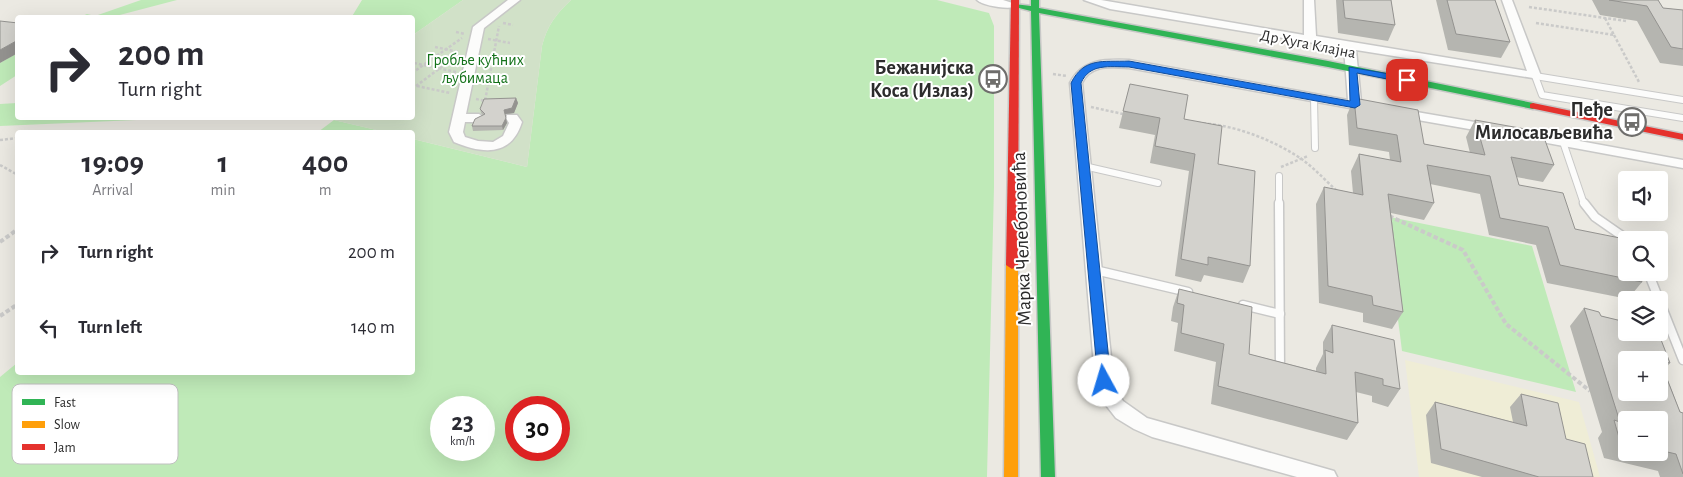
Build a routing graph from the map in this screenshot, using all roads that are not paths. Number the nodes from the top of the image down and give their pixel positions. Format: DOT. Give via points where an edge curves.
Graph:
graph roads {
  1 [pos="515,0"];
  2 [pos="982,0"];
  3 [pos="1089,0"];
  4 [pos="1309,0"];
  5 [pos="1507,0"];
  6 [pos="1014,3"];
  7 [pos="1035,5"];
  8 [pos="1310,39"];
  9 [pos="1350,46"];
  10 [pos="1352,69"];
  11 [pos="1535,76"];
  12 [pos="1314,98"];
  13 [pos="1683,100"];
  14 [pos="1355,105"];
  15 [pos="459,118"];
  16 [pos="479,118"];
  17 [pos="512,118"];
  18 [pos="1683,118"];
  19 [pos="1683,137"];
  20 [pos="1563,142"];
  21 [pos="1315,148"];
  22 [pos="1683,164"];
  23 [pos="1084,166"];
  24 [pos="1279,176"];
  25 [pos="1158,183"];
  26 [pos="1618,233"];
  27 [pos="1095,270"];
  28 [pos="1652,281"];
  29 [pos="1197,294"];
  30 [pos="1234,303"];
  31 [pos="1280,314"];
  32 [pos="1683,360"];
  33 [pos="1280,371"];
  34 [pos="1011,477"];
  35 [pos="1048,477"];
  36 [pos="1327,477"];
  1 -- 15 [label="street" via="479,27"];
  2 -- 6 [label="street"];
  3 -- 8 [label="street"];
  4 -- 8 [label="street"];
  5 -- 11 [label="street"];
  6 -- 7 [label="main road, Др Хуга Клајна"];
  6 -- 34 [label="main road, Марка Челебоновића"];
  7 -- 10 [label="main road, Др Хуга Клајна"];
  7 -- 35 [label="main road, Марка Челебоновића"];
  8 -- 9 [label="street"];
  9 -- 10 [label="street"];
  9 -- 11 [label="street"];
  10 -- 14 [label="street"];
  10 -- 19 [label="main road, Др Хуга Клајна"];
  11 -- 13 [label="lane"];
  11 -- 18 [label="lane" via="1542,95"];
  12 -- 14 [label="street"];
  12 -- 21 [label="lane"];
  12 -- 23 [label="street" via="1129,64 1096,64 1078,78"];
  14 -- 20 [label="street"];
  15 -- 16 [label="street"];
  15 -- 17 [label="street" via="458,139 489,146 510,138 516,122"];
  20 -- 22 [label="street"];
  20 -- 26 [label="lane" via="1584,204 1595,218"];
  23 -- 25 [label="lane"];
  23 -- 27 [label="street"];
  24 -- 31 [label="lane"];
  27 -- 29 [label="lane"];
  27 -- 36 [label="street" via="1104,381 1108,395 1120,411 1152,429"];
  28 -- 32 [label="lane"];
  30 -- 31 [label="lane"];
  31 -- 33 [label="lane"];
}
